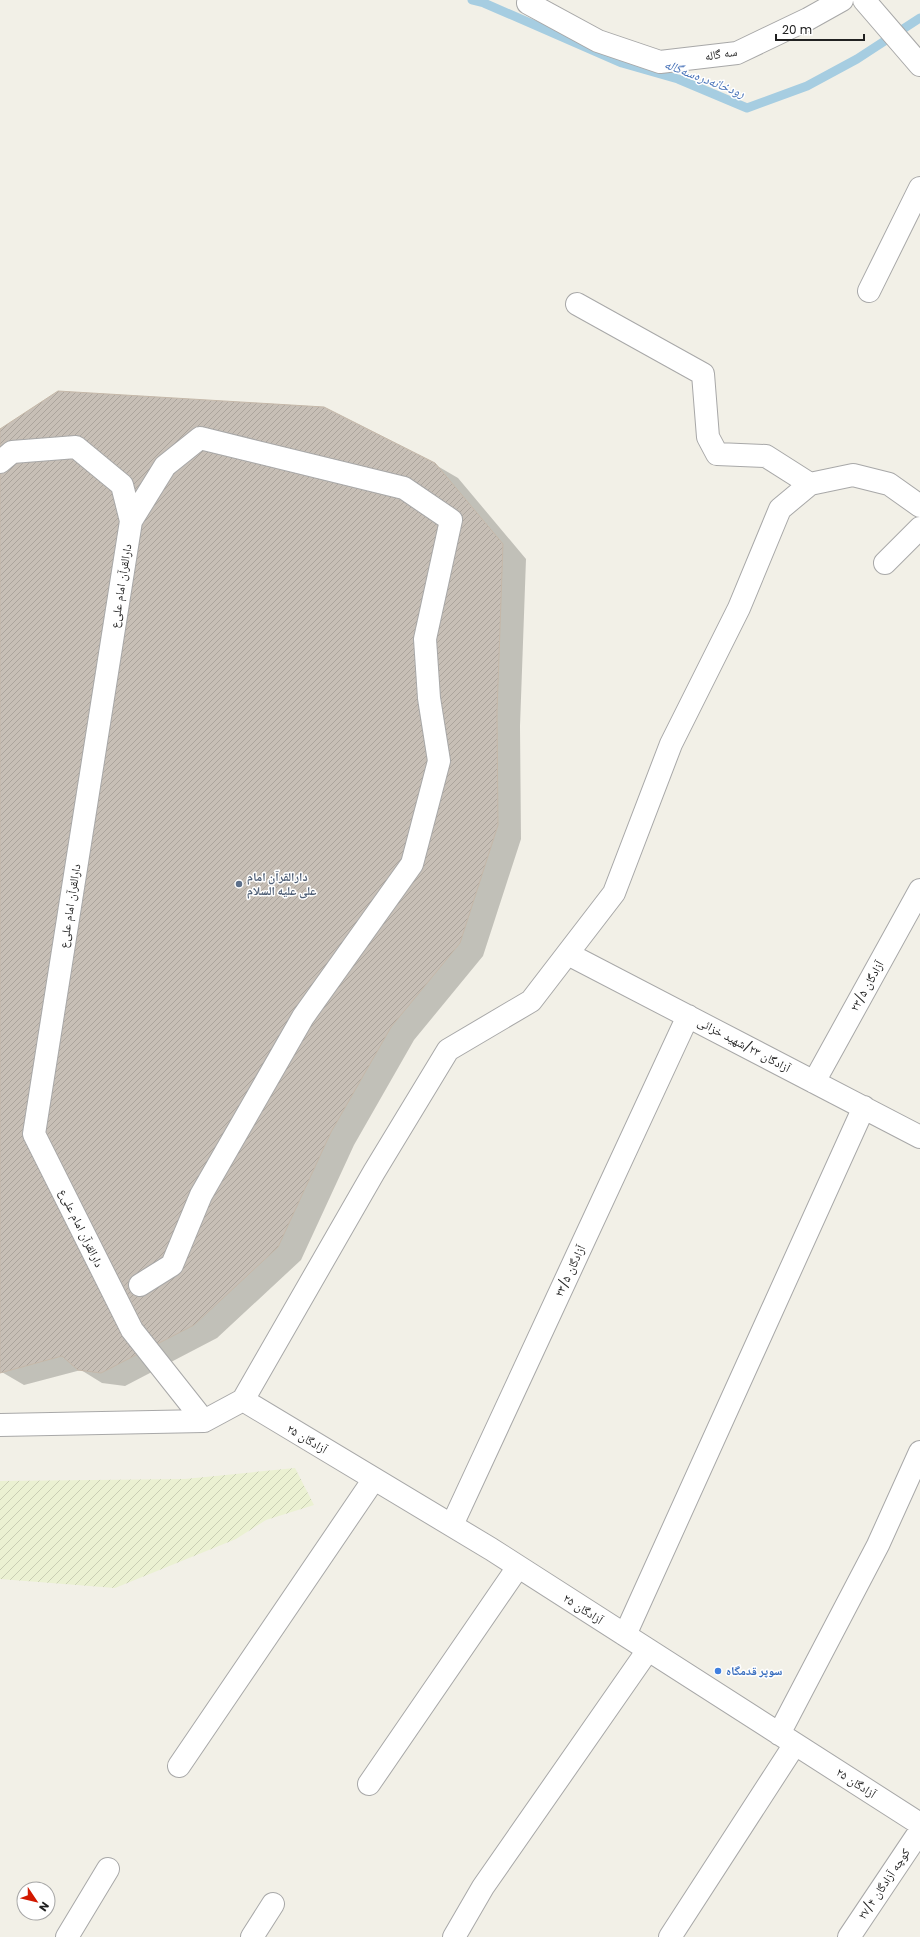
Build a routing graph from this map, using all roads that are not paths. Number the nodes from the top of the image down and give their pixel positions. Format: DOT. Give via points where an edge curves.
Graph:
graph roads {
  1 [pos="842,0"];
  2 [pos="864,0"];
  3 [pos="528,3"];
  4 [pos="920,65"];
  5 [pos="920,188"];
  6 [pos="869,291"];
  7 [pos="577,304"];
  8 [pos="0,462"];
  9 [pos="810,484"];
  10 [pos="920,506"];
  11 [pos="132,521"];
  12 [pos="920,528"];
  13 [pos="885,563"];
  14 [pos="920,890"];
  15 [pos="568,954"];
  16 [pos="688,1016"];
  17 [pos="814,1082"];
  18 [pos="864,1107"];
  19 [pos="920,1137"];
  20 [pos="140,1285"];
  21 [pos="243,1400"];
  22 [pos="204,1421"];
  23 [pos="0,1424"];
  24 [pos="920,1452"];
  25 [pos="374,1479"];
  26 [pos="452,1526"];
  27 [pos="518,1567"];
  28 [pos="625,1635"];
  29 [pos="648,1650"];
  30 [pos="787,1739"];
  31 [pos="179,1766"];
  32 [pos="369,1784"];
  33 [pos="920,1824"];
  34 [pos="920,1831"];
  35 [pos="108,1869"];
  36 [pos="273,1904"];
  37 [pos="68,1937"];
  38 [pos="252,1937"];
  39 [pos="454,1937"];
  40 [pos="670,1937"];
  41 [pos="849,1937"];
  1 -- 3 [label="street, سه گاله" via="737,53 660,62 598,41"];
  2 -- 4 [label="street"];
  5 -- 6 [label="street"];
  7 -- 9 [label="street" via="703,374 708,437 717,454 766,456"];
  8 -- 11 [label="street, دارالقرآن امام علی‌ع" via="12,452 76,446 122,485"];
  9 -- 10 [label="street" via="853,475 889,484"];
  9 -- 15 [label="street" via="780,509 739,608 671,744 614,893"];
  11 -- 20 [label="street" via="165,466 200,438 404,488 451,520 425,639 429,698 439,761 412,864 303,1017 201,1194 172,1265"];
  11 -- 22 [label="street, دارالقرآن امام علی‌ع" via="34,1134 132,1330"];
  12 -- 13 [label="street"];
  14 -- 17 [label="street, آزادگان ۲۳/۵"];
  15 -- 16 [label="street, آزادگان ۲۳/شهید خزائی"];
  15 -- 21 [label="street" via="531,1001 448,1050 374,1172"];
  16 -- 17 [label="street, آزادگان ۲۳/شهید خزائی"];
  16 -- 26 [label="street, آزادگان ۲۳/۵"];
  17 -- 18 [label="street, آزادگان ۲۳/شهید خزائی"];
  18 -- 19 [label="street, آزادگان ۲۳/شهید خزائی"];
  18 -- 28 [label="street"];
  21 -- 22 [label="street"];
  21 -- 25 [label="street, آزادگان ۲۵"];
  22 -- 23 [label="street"];
  24 -- 30 [label="street"];
  25 -- 26 [label="street, آزادگان ۲۵"];
  25 -- 31 [label="street"];
  26 -- 27 [label="street, آزادگان ۲۵"];
  27 -- 28 [label="street, آزادگان ۲۵"];
  27 -- 32 [label="street"];
  28 -- 29 [label="street, آزادگان ۲۵"];
  29 -- 30 [label="street, آزادگان ۲۵"];
  29 -- 39 [label="street" via="483,1887"];
  30 -- 33 [label="street, آزادگان ۲۵"];
  30 -- 40 [label="street"];
  34 -- 41 [label="street, کوچه آزادگان ۲۷/۴"];
  35 -- 37 [label="street"];
  36 -- 38 [label="street"];
}
